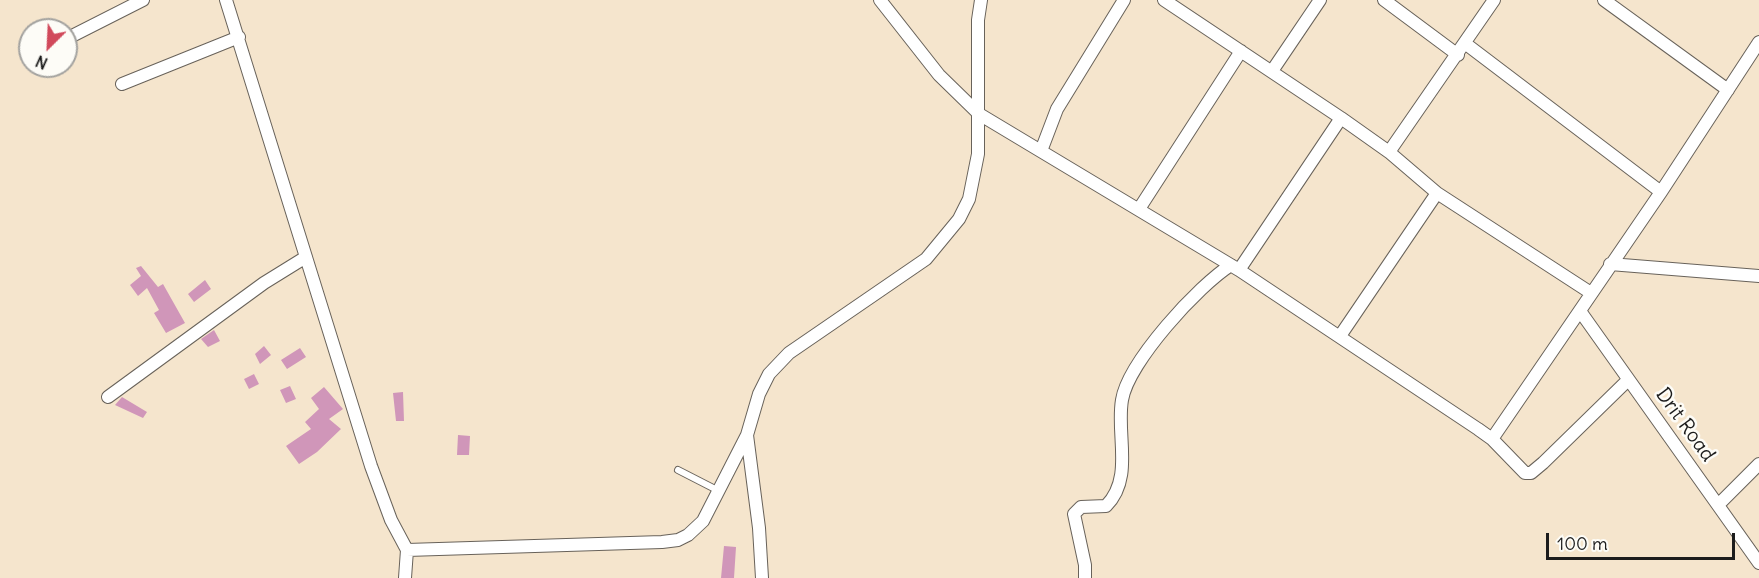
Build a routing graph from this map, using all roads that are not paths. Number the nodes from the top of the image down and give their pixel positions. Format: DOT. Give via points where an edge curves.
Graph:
graph roads {
  1 [pos="143,0"];
  2 [pos="226,0"];
  3 [pos="880,0"];
  4 [pos="981,0"];
  5 [pos="1124,0"];
  6 [pos="1320,0"];
  7 [pos="1384,0"];
  8 [pos="1494,0"];
  9 [pos="1604,0"];
  10 [pos="1171,2"];
  11 [pos="78,33"];
  12 [pos="239,37"];
  13 [pos="1759,42"];
  14 [pos="1466,44"];
  15 [pos="1242,51"];
  16 [pos="1458,56"];
  17 [pos="1272,71"];
  18 [pos="122,84"];
  19 [pos="1728,90"];
  20 [pos="979,114"];
  21 [pos="1341,118"];
  22 [pos="1041,151"];
  23 [pos="1389,152"];
  24 [pos="1661,192"];
  25 [pos="1437,193"];
  26 [pos="1139,209"];
  27 [pos="306,257"];
  28 [pos="1610,264"];
  29 [pos="1235,267"];
  30 [pos="1759,276"];
  31 [pos="1591,293"];
  32 [pos="1580,311"];
  33 [pos="1340,336"];
  34 [pos="1628,380"];
  35 [pos="108,397"];
  36 [pos="747,435"];
  37 [pos="1492,439"];
  38 [pos="1759,464"];
  39 [pos="678,470"];
  40 [pos="720,491"];
  41 [pos="1719,504"];
  42 [pos="406,550"];
  43 [pos="1759,562"];
  44 [pos="405,578"];
  45 [pos="762,578"];
  46 [pos="1085,578"];
  1 -- 11 [label="street"];
  2 -- 12 [label="street"];
  3 -- 20 [label="street" via="939,75"];
  4 -- 20 [label="street"];
  5 -- 22 [label="street" via="1058,109"];
  6 -- 17 [label="street"];
  7 -- 16 [label="street"];
  8 -- 14 [label="street"];
  9 -- 19 [label="street"];
  10 -- 15 [label="street"];
  12 -- 18 [label="street"];
  12 -- 27 [label="street"];
  13 -- 19 [label="street"];
  14 -- 16 [label="street"];
  14 -- 24 [label="street"];
  15 -- 17 [label="street"];
  15 -- 26 [label="street"];
  16 -- 23 [label="street"];
  17 -- 21 [label="street"];
  19 -- 24 [label="street"];
  20 -- 22 [label="street"];
  20 -- 36 [label="street" via="973,181 965,208 949,233 926,259 777,364 764,384"];
  21 -- 23 [label="street"];
  21 -- 29 [label="street"];
  22 -- 26 [label="street"];
  23 -- 25 [label="street"];
  24 -- 28 [label="street"];
  25 -- 31 [label="street"];
  25 -- 33 [label="street"];
  26 -- 29 [label="street"];
  27 -- 35 [label="street" via="264,283"];
  27 -- 42 [label="street" via="371,466"];
  28 -- 30 [label="street"];
  28 -- 31 [label="street"];
  29 -- 33 [label="street"];
  29 -- 46 [label="street" via="1209,280 1184,306 1150,347 1124,389 1119,489 1106,506 1081,507 1074,514"];
  31 -- 32 [label="street"];
  32 -- 34 [label="street, Drit Road"];
  32 -- 37 [label="street"];
  33 -- 37 [label="street"];
  34 -- 37 [label="street" via="1531,473 1525,473"];
  34 -- 41 [label="street, Drit Road"];
  36 -- 40 [label="street"];
  36 -- 45 [label="street"];
  38 -- 41 [label="street"];
  39 -- 40 [label="lane"];
  40 -- 42 [label="street" via="695,530 678,540"];
  41 -- 43 [label="street, Drit Road"];
  42 -- 44 [label="street"];
}
